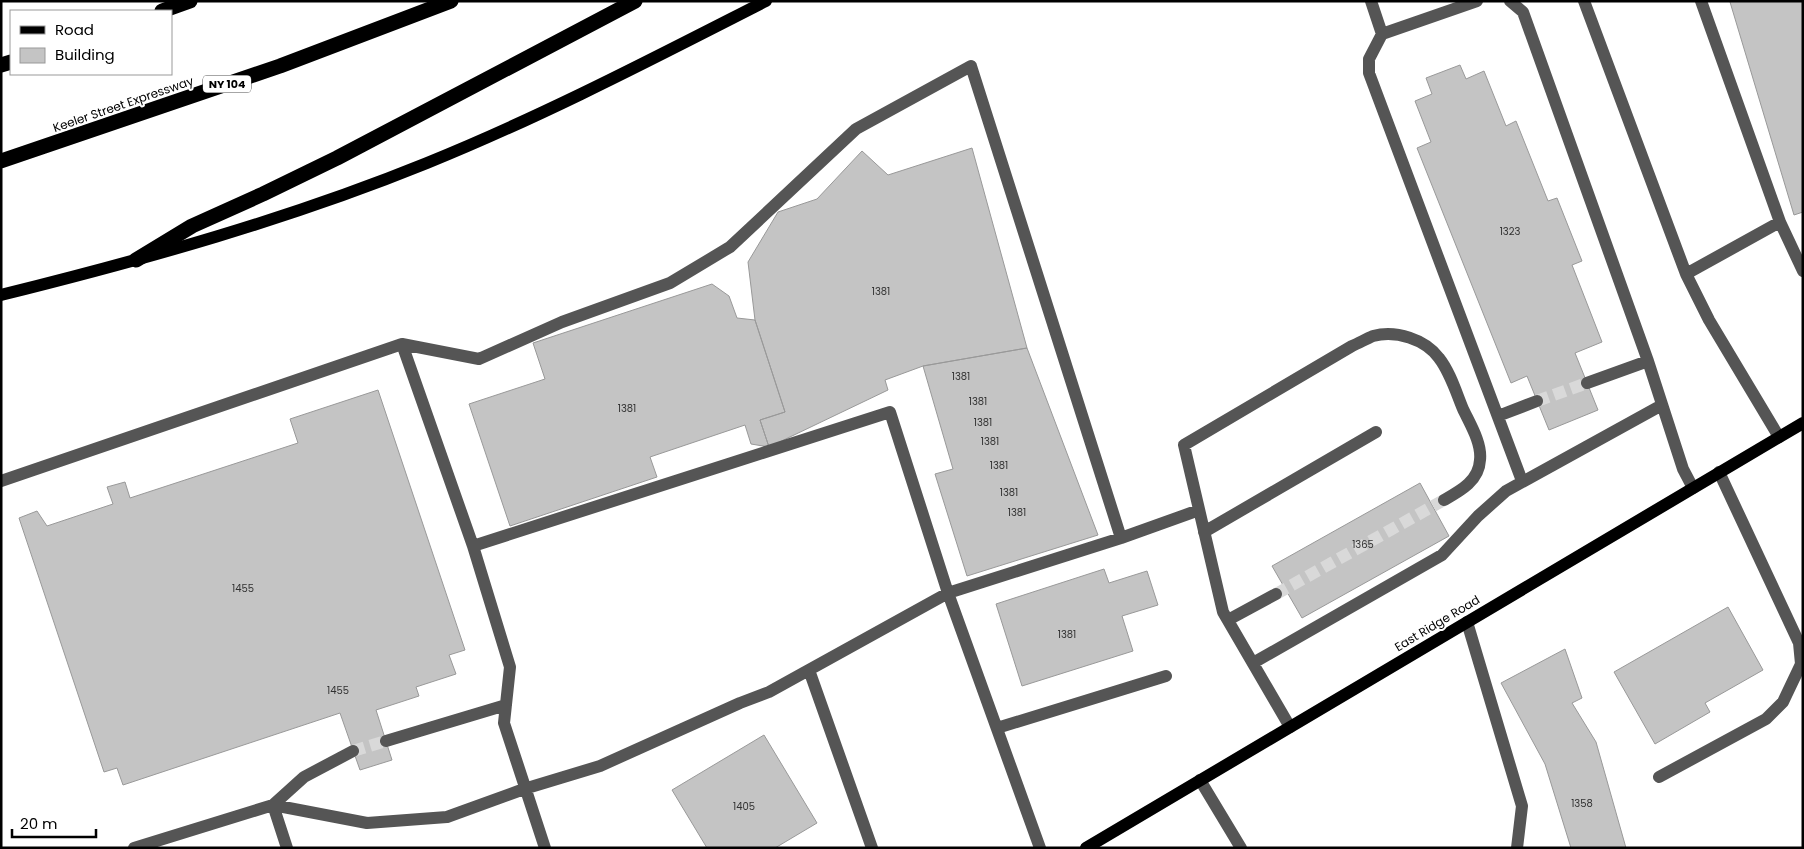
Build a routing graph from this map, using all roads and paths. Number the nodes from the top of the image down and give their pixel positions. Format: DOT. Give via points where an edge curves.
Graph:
graph roads {
  1 [pos="190,1"];
  2 [pos="451,1"];
  3 [pos="635,1"];
  4 [pos="766,1"];
  5 [pos="1371,1"];
  6 [pos="1477,1"];
  7 [pos="1510,1"];
  8 [pos="1584,1"];
  9 [pos="1702,1"];
  10 [pos="165,10"];
  11 [pos="1382,34"];
  12 [pos="1,161"];
  13 [pos="1780,222"];
  14 [pos="136,260"];
  15 [pos="1803,271"];
  16 [pos="1686,274"];
  17 [pos="1,295"];
  18 [pos="402,344"];
  19 [pos="1648,361"];
  20 [pos="1587,383"];
  21 [pos="1538,402"];
  22 [pos="1662,405"];
  23 [pos="1498,416"];
  24 [pos="1803,422"];
  25 [pos="1376,432"];
  26 [pos="1779,437"];
  27 [pos="1719,472"];
  28 [pos="1,481"];
  29 [pos="1522,481"];
  30 [pos="1693,488"];
  31 [pos="1444,500"];
  32 [pos="1199,510"];
  33 [pos="1204,532"];
  34 [pos="1121,538"];
  35 [pos="473,546"];
  36 [pos="948,593"];
  37 [pos="1276,594"];
  38 [pos="1228,620"];
  39 [pos="1466,622"];
  40 [pos="1253,663"];
  41 [pos="809,670"];
  42 [pos="1166,676"];
  43 [pos="506,705"];
  44 [pos="1290,727"];
  45 [pos="997,728"];
  46 [pos="386,741"];
  47 [pos="353,751"];
  48 [pos="1659,777"];
  49 [pos="1200,780"];
  50 [pos="524,789"];
  51 [pos="273,805"];
  52 [pos="134,848"];
  53 [pos="287,848"];
  54 [pos="545,848"];
  55 [pos="872,848"];
  56 [pos="1040,848"];
  57 [pos="1086,848"];
  58 [pos="1241,848"];
  59 [pos="1517,848"];
  1 -- 10 [label="highway"];
  2 -- 12 [label="highway, Keeler Street Expressway / NY 104" via="288,63"];
  3 -- 14 [label="highway" via="337,158 192,226"];
  4 -- 14 [label="main road" via="559,105 428,163 293,213"];
  5 -- 11 [label="lane"];
  6 -- 11 [label="lane"];
  7 -- 19 [label="lane" via="1523,12"];
  8 -- 16 [label="lane"];
  9 -- 13 [label="lane"];
  11 -- 23 [label="lane" via="1369,59 1369,73"];
  13 -- 15 [label="lane"];
  13 -- 16 [label="lane"];
  14 -- 17 [label="main road"];
  16 -- 26 [label="lane"];
  18 -- 28 [label="lane"];
  18 -- 34 [label="lane" via="479,359 562,322 670,283 730,247 856,129 971,66"];
  18 -- 35 [label="lane"];
  19 -- 20 [label="lane"];
  19 -- 22 [label="lane"];
  21 -- 23 [label="lane"];
  22 -- 29 [label="lane"];
  22 -- 30 [label="lane" via="1683,469"];
  23 -- 29 [label="lane"];
  24 -- 26 [label="main road, East Ridge Road"];
  25 -- 33 [label="lane"];
  26 -- 27 [label="main road, East Ridge Road"];
  27 -- 30 [label="main road, East Ridge Road"];
  27 -- 48 [label="lane" via="1799,643 1801,664 1783,702 1766,719"];
  29 -- 40 [label="lane" via="1506,490 1442,555"];
  30 -- 39 [label="main road, East Ridge Road"];
  31 -- 32 [label="lane" via="1466,488 1475,475 1480,460 1477,442 1439,357 1427,345 1412,338 1392,335 1374,336 1352,346 1184,446"];
  32 -- 33 [label="lane"];
  32 -- 34 [label="lane"];
  33 -- 38 [label="lane" via="1223,612"];
  34 -- 36 [label="lane"];
  35 -- 36 [label="lane" via="890,412"];
  35 -- 43 [label="lane" via="510,667"];
  36 -- 41 [label="lane"];
  36 -- 45 [label="lane"];
  37 -- 38 [label="lane"];
  38 -- 40 [label="lane"];
  39 -- 44 [label="main road, East Ridge Road"];
  39 -- 59 [label="lane" via="1522,806"];
  40 -- 44 [label="lane"];
  41 -- 50 [label="lane" via="769,692 600,766"];
  41 -- 55 [label="lane"];
  42 -- 45 [label="lane"];
  43 -- 46 [label="lane"];
  43 -- 50 [label="lane" via="504,723"];
  44 -- 49 [label="main road, East Ridge Road"];
  45 -- 56 [label="lane"];
  47 -- 51 [label="lane" via="304,777"];
  49 -- 57 [label="main road, East Ridge Road"];
  49 -- 58 [label="lane"];
  50 -- 51 [label="lane" via="448,817 367,823"];
  50 -- 54 [label="lane"];
  51 -- 52 [label="lane"];
  51 -- 53 [label="lane"];
}
